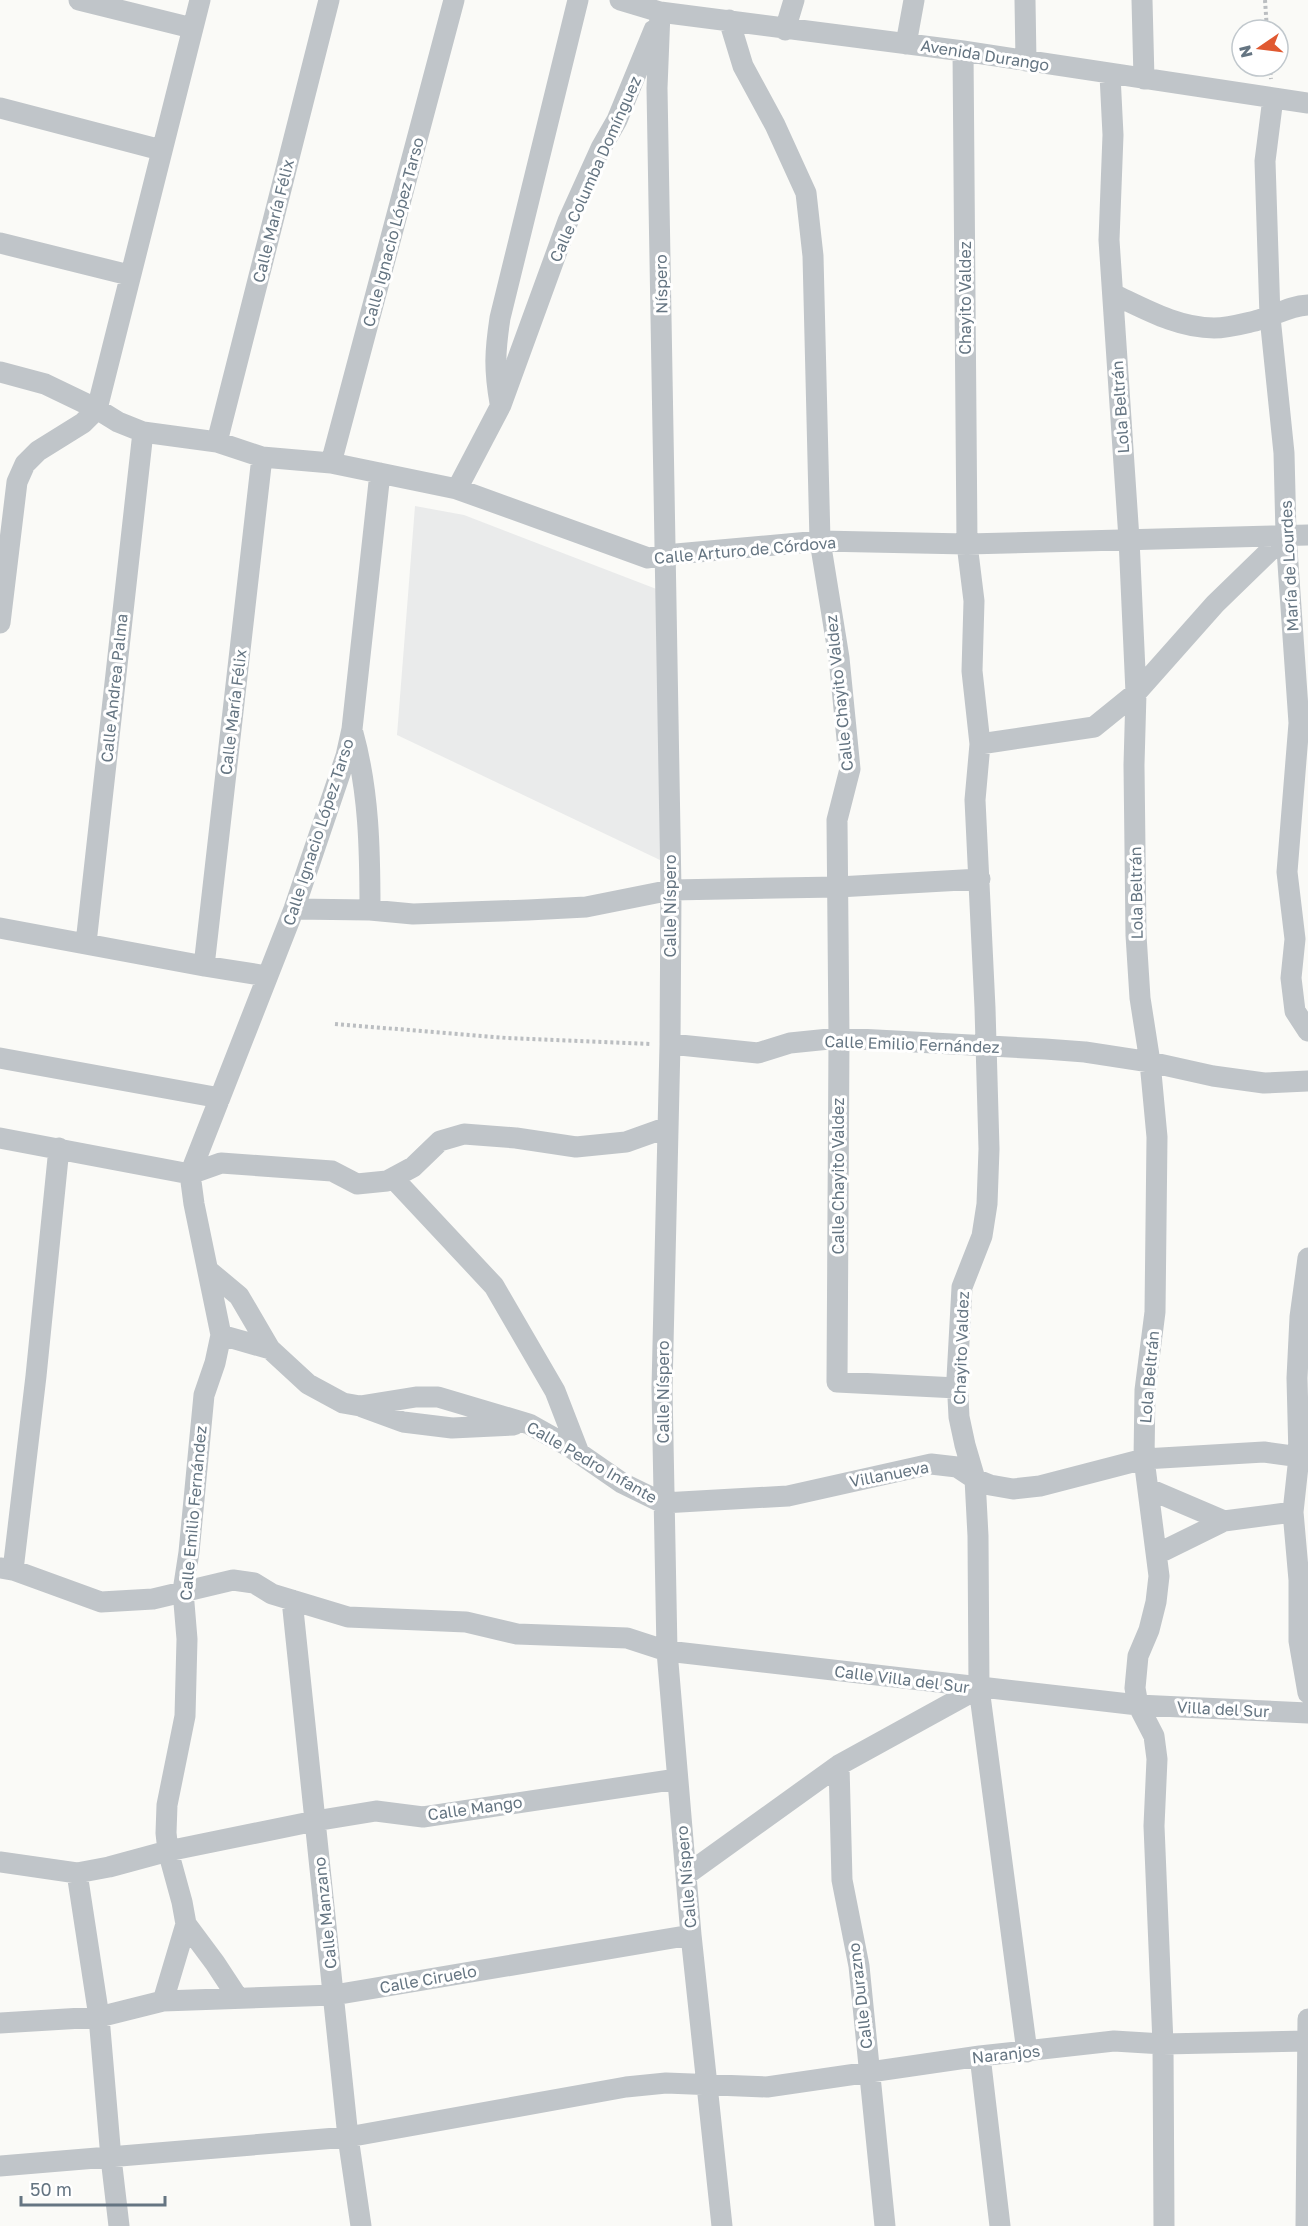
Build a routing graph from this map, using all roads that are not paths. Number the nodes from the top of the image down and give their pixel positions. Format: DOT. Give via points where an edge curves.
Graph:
graph roads {
  1 [pos="79,0"];
  2 [pos="200,0"];
  3 [pos="329,0"];
  4 [pos="454,0"];
  5 [pos="578,0"];
  6 [pos="620,0"];
  7 [pos="794,0"];
  8 [pos="914,0"];
  9 [pos="1025,0"];
  10 [pos="1142,0"];
  11 [pos="663,6"];
  12 [pos="729,20"];
  13 [pos="192,28"];
  14 [pos="785,30"];
  15 [pos="906,44"];
  16 [pos="963,51"];
  17 [pos="1026,61"];
  18 [pos="1110,75"];
  19 [pos="1144,79"];
  20 [pos="1272,98"];
  21 [pos="1308,103"];
  22 [pos="0,108"];
  23 [pos="161,150"];
  24 [pos="0,243"];
  25 [pos="129,276"];
  26 [pos="1113,294"];
  27 [pos="1308,305"];
  28 [pos="1270,317"];
  29 [pos="0,372"];
  30 [pos="501,405"];
  31 [pos="97,409"];
  32 [pos="143,432"];
  33 [pos="217,442"];
  34 [pos="262,457"];
  35 [pos="331,463"];
  36 [pos="380,473"];
  37 [pos="8,482"];
  38 [pos="457,489"];
  39 [pos="1286,535"];
  40 [pos="1308,535"];
  41 [pos="1129,539"];
  42 [pos="820,541"];
  43 [pos="967,544"];
  44 [pos="665,555"];
  45 [pos="0,623"];
  46 [pos="1136,693"];
  47 [pos="352,729"];
  48 [pos="980,744"];
  49 [pos="980,879"];
  50 [pos="838,887"];
  51 [pos="670,890"];
  52 [pos="294,909"];
  53 [pos="370,910"];
  54 [pos="0,928"];
  55 [pos="86,944"];
  56 [pos="204,966"];
  57 [pos="267,976"];
  58 [pos="1308,1031"];
  59 [pos="839,1038"];
  60 [pos="670,1044"];
  61 [pos="985,1046"];
  62 [pos="0,1058"];
  63 [pos="1150,1062"];
  64 [pos="1308,1081"];
  65 [pos="220,1098"];
  66 [pos="668,1127"];
  67 [pos="0,1137"];
  68 [pos="59,1148"];
  69 [pos="190,1174"];
  70 [pos="393,1178"];
  71 [pos="1308,1258"];
  72 [pos="209,1271"];
  73 [pos="221,1335"];
  74 [pos="270,1349"];
  75 [pos="957,1388"];
  76 [pos="360,1406"];
  77 [pos="529,1424"];
  78 [pos="579,1453"];
  79 [pos="1304,1457"];
  80 [pos="1144,1459"];
  81 [pos="975,1479"];
  82 [pos="1149,1489"];
  83 [pos="663,1503"];
  84 [pos="1293,1512"];
  85 [pos="1224,1521"];
  86 [pos="1157,1554"];
  87 [pos="6,1569"];
  88 [pos="183,1591"];
  89 [pos="292,1600"];
  90 [pos="667,1651"];
  91 [pos="979,1688"];
  92 [pos="1308,1693"];
  93 [pos="1138,1705"];
  94 [pos="1308,1713"];
  95 [pos="839,1765"];
  96 [pos="677,1779"];
  97 [pos="315,1821"];
  98 [pos="168,1851"];
  99 [pos="0,1863"];
  100 [pos="77,1873"];
  101 [pos="686,1875"];
  102 [pos="186,1924"];
  103 [pos="691,1935"];
  104 [pos="334,1995"];
  105 [pos="238,1998"];
  106 [pos="163,2001"];
  107 [pos="99,2017"];
  108 [pos="1308,2019"];
  109 [pos="0,2023"];
  110 [pos="1308,2041"];
  111 [pos="1163,2044"];
  112 [pos="1027,2052"];
  113 [pos="980,2056"];
  114 [pos="868,2072"];
  115 [pos="706,2083"];
  116 [pos="348,2137"];
  117 [pos="111,2158"];
  118 [pos="0,2166"];
  119 [pos="119,2226"];
  120 [pos="361,2226"];
  121 [pos="722,2226"];
  122 [pos="885,2226"];
  123 [pos="1000,2226"];
  124 [pos="1164,2226"];
  125 [pos="1306,2226"];
  1 -- 13 [label="street"];
  2 -- 13 [label="street"];
  3 -- 33 [label="street, Calle María Félix"];
  4 -- 35 [label="street, Calle Ignacio López Tarso"];
  5 -- 30 [label="street" via="500,318 494,363"];
  6 -- 11 [label="street, Avenida Durango"];
  7 -- 14 [label="street"];
  8 -- 15 [label="street"];
  9 -- 17 [label="street"];
  10 -- 19 [label="street"];
  11 -- 12 [label="street, Avenida Durango"];
  11 -- 30 [label="street, Calle Columba Domínguez" via="630,89 568,221"];
  11 -- 44 [label="street, Níspero" via="657,88"];
  12 -- 14 [label="street, Avenida Durango"];
  12 -- 42 [label="street, Calle Chayito Valdez" via="743,66 806,193 813,256"];
  13 -- 23 [label="street"];
  14 -- 15 [label="street, Avenida Durango"];
  15 -- 16 [label="street, Avenida Durango"];
  16 -- 17 [label="street, Avenida Durango"];
  16 -- 43 [label="street, Chayito Valdez"];
  17 -- 18 [label="street, Avenida Durango"];
  18 -- 19 [label="street, Avenida Durango"];
  18 -- 26 [label="street, Lola Beltrán" via="1113,135 1109,240"];
  19 -- 20 [label="street, Avenida Durango"];
  20 -- 21 [label="street, Avenida Durango"];
  20 -- 28 [label="street, María de Lourdes" via="1265,161"];
  22 -- 23 [label="street"];
  23 -- 25 [label="street"];
  24 -- 25 [label="street"];
  25 -- 31 [label="street"];
  26 -- 28 [label="street" via="1196,327 1216,328"];
  26 -- 41 [label="street, Lola Beltrán"];
  27 -- 28 [label="street" via="1293,306"];
  28 -- 39 [label="street, María de Lourdes" via="1284,453"];
  29 -- 31 [label="street, Calle Arturo de Córdova" via="45,384"];
  30 -- 38 [label="street, Calle Columba Domínguez"];
  31 -- 32 [label="street, Calle Arturo de Córdova"];
  31 -- 37 [label="street" via="83,423 38,451"];
  32 -- 33 [label="street, Calle Arturo de Córdova"];
  32 -- 55 [label="street, Calle Andrea Palma"];
  33 -- 34 [label="street, Calle Arturo de Córdova"];
  34 -- 35 [label="street, Calle Arturo de Córdova"];
  34 -- 56 [label="street, Calle María Félix"];
  35 -- 36 [label="street, Calle Arturo de Córdova"];
  36 -- 38 [label="street, Calle Arturo de Córdova"];
  36 -- 47 [label="street, Calle Ignacio López Tarso"];
  37 -- 45 [label="street"];
  38 -- 44 [label="street, Calle Arturo de Córdova" via="648,558"];
  39 -- 40 [label="street, Calle Arturo de Córdova"];
  39 -- 41 [label="street, Calle Arturo de Córdova"];
  39 -- 46 [label="street" via="1215,604"];
  39 -- 58 [label="street, María de Lourdes" via="1299,723 1287,872 1295,939 1291,978 1295,1011"];
  41 -- 43 [label="street, Calle Arturo de Córdova"];
  41 -- 46 [label="street, Lola Beltrán"];
  42 -- 43 [label="street, Calle Arturo de Córdova"];
  42 -- 44 [label="street, Calle Arturo de Córdova"];
  42 -- 50 [label="street, Calle Chayito Valdez" via="839,658 850,769 837,820"];
  43 -- 48 [label="street" via="974,601 972,671"];
  44 -- 51 [label="street, Calle Níspero"];
  46 -- 48 [label="street" via="1094,728"];
  46 -- 63 [label="street, Lola Beltrán" via="1136,935"];
  47 -- 52 [label="street, Calle Ignacio López Tarso"];
  47 -- 53 [label="street" via="366,797"];
  48 -- 49 [label="street" via="975,800"];
  49 -- 50 [label="street"];
  49 -- 61 [label="street"];
  50 -- 51 [label="street"];
  50 -- 59 [label="street, Calle Chayito Valdez"];
  51 -- 53 [label="street" via="586,907 413,914"];
  51 -- 60 [label="street, Calle Níspero"];
  52 -- 53 [label="street"];
  52 -- 57 [label="street, Calle Ignacio López Tarso"];
  54 -- 55 [label="street"];
  55 -- 56 [label="street"];
  56 -- 57 [label="street"];
  57 -- 65 [label="street, Calle Ignacio López Tarso"];
  59 -- 60 [label="street, Calle Emilio Fernández" via="790,1043 758,1053"];
  59 -- 61 [label="street, Calle Emilio Fernández"];
  59 -- 75 [label="street, Calle Chayito Valdez" via="837,1382"];
  60 -- 66 [label="street, Calle Níspero"];
  61 -- 63 [label="street, Calle Emilio Fernández" via="1085,1052"];
  61 -- 75 [label="street, Chayito Valdez" via="990,1149 987,1204 982,1236 962,1287"];
  62 -- 65 [label="street"];
  63 -- 64 [label="street, Calle Emilio Fernández" via="1264,1083"];
  63 -- 80 [label="street, Lola Beltrán" via="1157,1210 1155,1312 1145,1390"];
  65 -- 69 [label="street, Calle Ignacio López Tarso"];
  66 -- 70 [label="street" via="627,1142 576,1147 464,1134 440,1141 413,1167"];
  66 -- 83 [label="street, Calle Níspero"];
  67 -- 68 [label="street"];
  68 -- 69 [label="street"];
  68 -- 87 [label="street" via="36,1376"];
  69 -- 70 [label="street" via="221,1164 332,1171 357,1184"];
  69 -- 72 [label="street, Calle Emilio Fernández"];
  70 -- 78 [label="street" via="494,1286 555,1392"];
  71 -- 79 [label="street" via="1298,1357"];
  72 -- 73 [label="street, Calle Emilio Fernández"];
  72 -- 74 [label="street" via="239,1296"];
  73 -- 74 [label="street, Calle Pedro Infante"];
  73 -- 88 [label="street, Calle Emilio Fernández" via="204,1395"];
  74 -- 76 [label="street, Calle Pedro Infante" via="308,1384 343,1403"];
  75 -- 81 [label="street, Chayito Valdez" via="959,1418"];
  76 -- 77 [label="street" via="403,1422 452,1428"];
  76 -- 77 [label="street, Calle Pedro Infante" via="438,1397"];
  77 -- 78 [label="street, Calle Pedro Infante"];
  78 -- 83 [label="street, Calle Pedro Infante" via="622,1483"];
  79 -- 80 [label="street, Villanueva" via="1264,1452"];
  79 -- 84 [label="street"];
  80 -- 81 [label="street, Villanueva" via="1040,1486 1013,1489"];
  80 -- 82 [label="street, Lola Beltrán"];
  81 -- 83 [label="street, Villanueva" via="957,1467 931,1464 788,1496"];
  81 -- 91 [label="street, Chayito Valdez"];
  82 -- 85 [label="street"];
  82 -- 86 [label="street, Lola Beltrán"];
  83 -- 90 [label="street, Calle Níspero"];
  84 -- 85 [label="street"];
  84 -- 92 [label="street" via="1299,1641"];
  85 -- 86 [label="street"];
  86 -- 93 [label="street, Lola Beltrán" via="1156,1602 1138,1656"];
  87 -- 88 [label="street" via="101,1602 153,1599"];
  88 -- 89 [label="street" via="232,1580 254,1583"];
  88 -- 98 [label="street, Calle Emilio Fernández" via="187,1640 185,1716 166,1805"];
  89 -- 90 [label="street, Calle Villa del Sur" via="348,1617 466,1622 517,1634 627,1638"];
  89 -- 97 [label="street, Calle Manzano"];
  90 -- 91 [label="street, Calle Villa del Sur"];
  90 -- 96 [label="street, Calle Níspero"];
  91 -- 93 [label="street, Calle Villa del Sur"];
  91 -- 95 [label="street"];
  91 -- 112 [label="street, Chayito Valdez"];
  93 -- 94 [label="street, Villa del Sur"];
  93 -- 111 [label="street" via="1154,1736 1157,1759 1154,1826"];
  95 -- 101 [label="street"];
  95 -- 114 [label="street, Calle Durazno" via="842,1880 859,1966"];
  96 -- 97 [label="street, Calle Mango" via="423,1817 376,1811"];
  96 -- 101 [label="street, Calle Níspero"];
  97 -- 98 [label="street, Calle Mango"];
  97 -- 104 [label="street, Calle Manzano"];
  98 -- 100 [label="street, Calle Mango"];
  98 -- 102 [label="street, Calle Emilio Fernández"];
  99 -- 100 [label="street, Calle Mango"];
  100 -- 107 [label="street"];
  101 -- 103 [label="street, Calle Níspero"];
  102 -- 105 [label="street, Calle Emilio Fernández"];
  102 -- 106 [label="street, Calle Emilio Fernández"];
  103 -- 104 [label="street, Calle Ciruelo"];
  103 -- 115 [label="street, Calle Níspero"];
  104 -- 105 [label="street, Calle Ciruelo"];
  104 -- 116 [label="street, Calle Manzano"];
  105 -- 106 [label="street, Calle Ciruelo"];
  106 -- 107 [label="street, Calle Ciruelo"];
  107 -- 109 [label="street, Calle Ciruelo"];
  107 -- 117 [label="street"];
  108 -- 110 [label="street"];
  110 -- 111 [label="street, Naranjos"];
  110 -- 125 [label="street"];
  111 -- 112 [label="street, Naranjos" via="1114,2042"];
  111 -- 124 [label="street"];
  112 -- 113 [label="street, Naranjos"];
  113 -- 114 [label="street, Naranjos"];
  113 -- 123 [label="street"];
  114 -- 115 [label="street, Naranjos" via="767,2087"];
  114 -- 122 [label="street, Calle Durazno"];
  115 -- 116 [label="street, Naranjos" via="626,2087"];
  115 -- 121 [label="street, Calle Níspero"];
  116 -- 117 [label="street, Naranjos"];
  116 -- 120 [label="street, Calle Manzano"];
  117 -- 118 [label="street, Naranjos"];
  117 -- 119 [label="street"];
}
